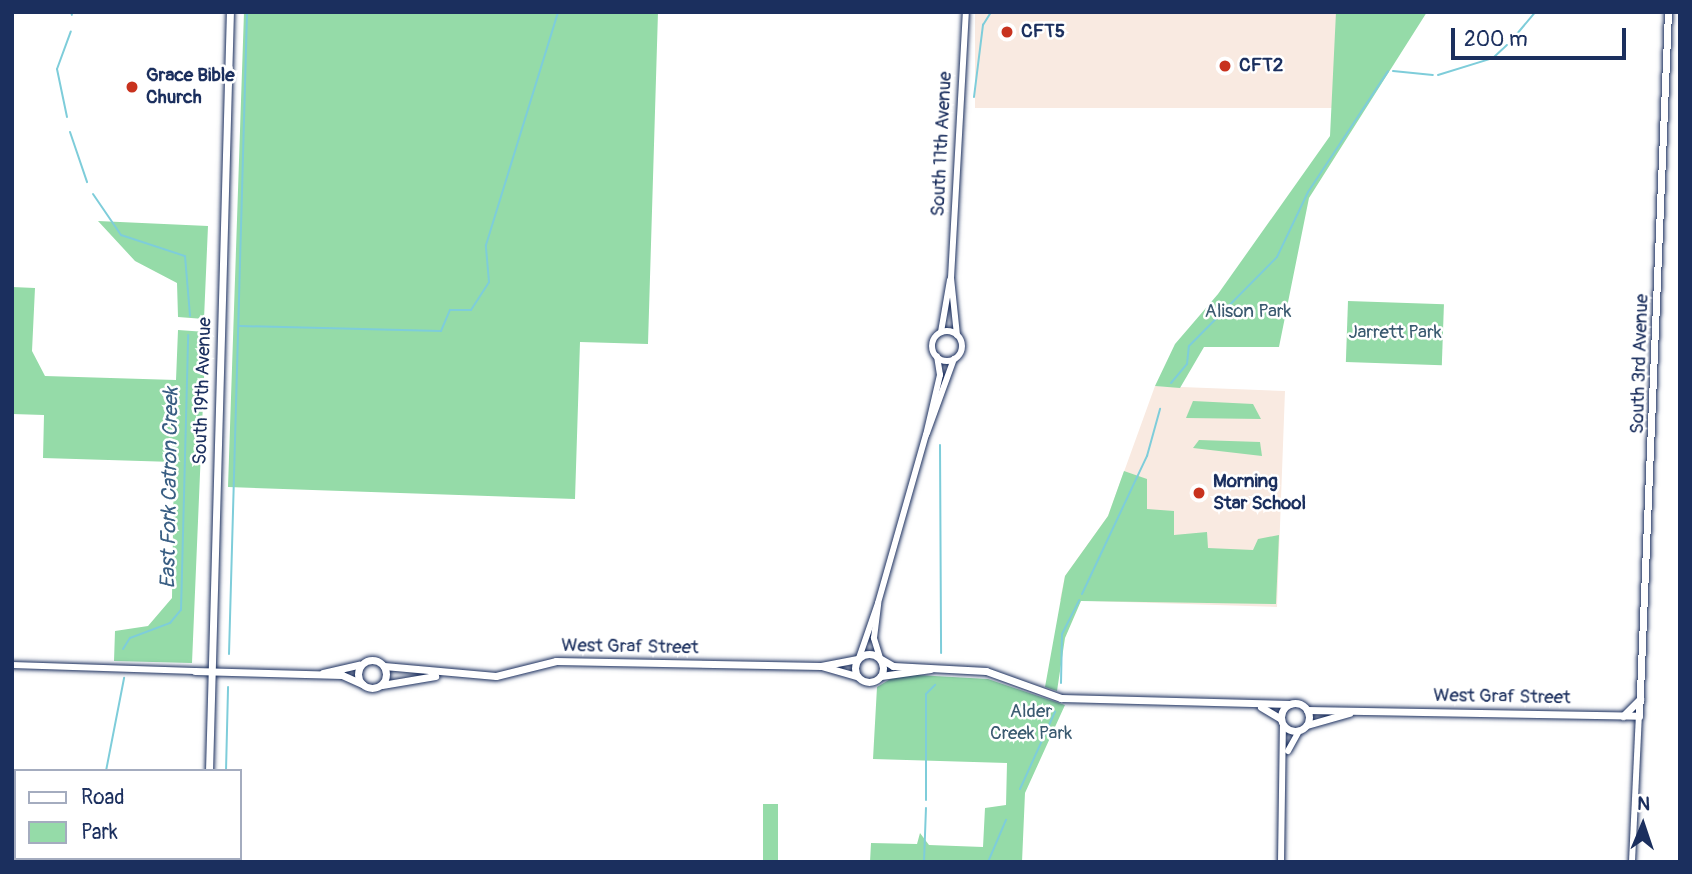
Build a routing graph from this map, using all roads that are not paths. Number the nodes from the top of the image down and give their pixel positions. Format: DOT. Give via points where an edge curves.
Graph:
graph roads {
  1 [pos="230,12"];
  2 [pos="966,12"];
  3 [pos="1668,12"];
  4 [pos="951,278"];
  5 [pos="941,332"];
  6 [pos="957,335"];
  7 [pos="937,356"];
  8 [pos="954,359"];
  9 [pos="926,435"];
  10 [pos="878,603"];
  11 [pos="858,658"];
  12 [pos="880,659"];
  13 [pos="363,663"];
  14 [pos="12,665"];
  15 [pos="384,666"];
  16 [pos="821,666"];
  17 [pos="932,669"];
  18 [pos="195,671"];
  19 [pos="211,671"];
  20 [pos="319,674"];
  21 [pos="441,675"];
  22 [pos="858,676"];
  23 [pos="880,676"];
  24 [pos="362,684"];
  25 [pos="381,685"];
  26 [pos="1640,698"];
  27 [pos="1290,704"];
  28 [pos="1257,706"];
  29 [pos="1307,710"];
  30 [pos="1363,710"];
  31 [pos="1623,716"];
  32 [pos="1639,716"];
  33 [pos="1282,722"];
  34 [pos="1307,725"];
  35 [pos="1299,731"];
  36 [pos="1286,760"];
  37 [pos="209,769"];
  38 [pos="1281,862"];
  39 [pos="1632,862"];
  1 -- 19 [label="main road, South 19th Avenue"];
  2 -- 4 [label="street, South 11th Avenue"];
  3 -- 26 [label="main road, South 3rd Avenue"];
  4 -- 5 [label="street, South 11th Avenue"];
  4 -- 6 [label="street, South 11th Avenue"];
  5 -- 6 [label="street"];
  5 -- 7 [label="street" via="933,342"];
  6 -- 8 [label="street" via="962,350"];
  7 -- 8 [label="street"];
  7 -- 9 [label="street" via="940,375"];
  8 -- 9 [label="street"];
  9 -- 10 [label="street"];
  10 -- 11 [label="street"];
  10 -- 12 [label="street" via="874,638"];
  11 -- 12 [label="main road, West Graf Street"];
  11 -- 16 [label="main road, West Graf Street"];
  11 -- 22 [label="main road"];
  12 -- 17 [label="main road, West Graf Street"];
  12 -- 23 [label="main road"];
  13 -- 15 [label="main road, West Graf Street"];
  13 -- 20 [label="main road"];
  13 -- 24 [label="main road"];
  14 -- 18 [label="street"];
  15 -- 21 [label="main road, West Graf Street"];
  15 -- 25 [label="main road"];
  16 -- 21 [label="main road, West Graf Street" via="556,661 511,675"];
  16 -- 22 [label="main road, West Graf Street"];
  17 -- 23 [label="main road, West Graf Street"];
  17 -- 28 [label="main road, West Graf Street" via="986,671 1070,699"];
  18 -- 19 [label="main road"];
  19 -- 20 [label="main road"];
  19 -- 37 [label="main road, South 19th Avenue"];
  20 -- 24 [label="main road"];
  21 -- 25 [label="main road, West Graf Street"];
  22 -- 23 [label="main road, West Graf Street" via="866,682"];
  24 -- 25 [label="main road, West Graf Street"];
  26 -- 31 [label="main road"];
  26 -- 32 [label="main road, South 3rd Avenue"];
  27 -- 28 [label="main road, West Graf Street"];
  27 -- 29 [label="main road, West Graf Street"];
  27 -- 33 [label="main road"];
  28 -- 33 [label="main road, West Graf Street"];
  29 -- 30 [label="main road, West Graf Street"];
  29 -- 34 [label="main road"];
  30 -- 31 [label="main road, West Graf Street"];
  30 -- 34 [label="main road, West Graf Street"];
  31 -- 32 [label="main road, West Graf Street"];
  32 -- 39 [label="street"];
  33 -- 35 [label="main road, West Graf Street"];
  33 -- 36 [label="street"];
  34 -- 35 [label="main road"];
  35 -- 36 [label="street"];
  36 -- 38 [label="street"];
}
